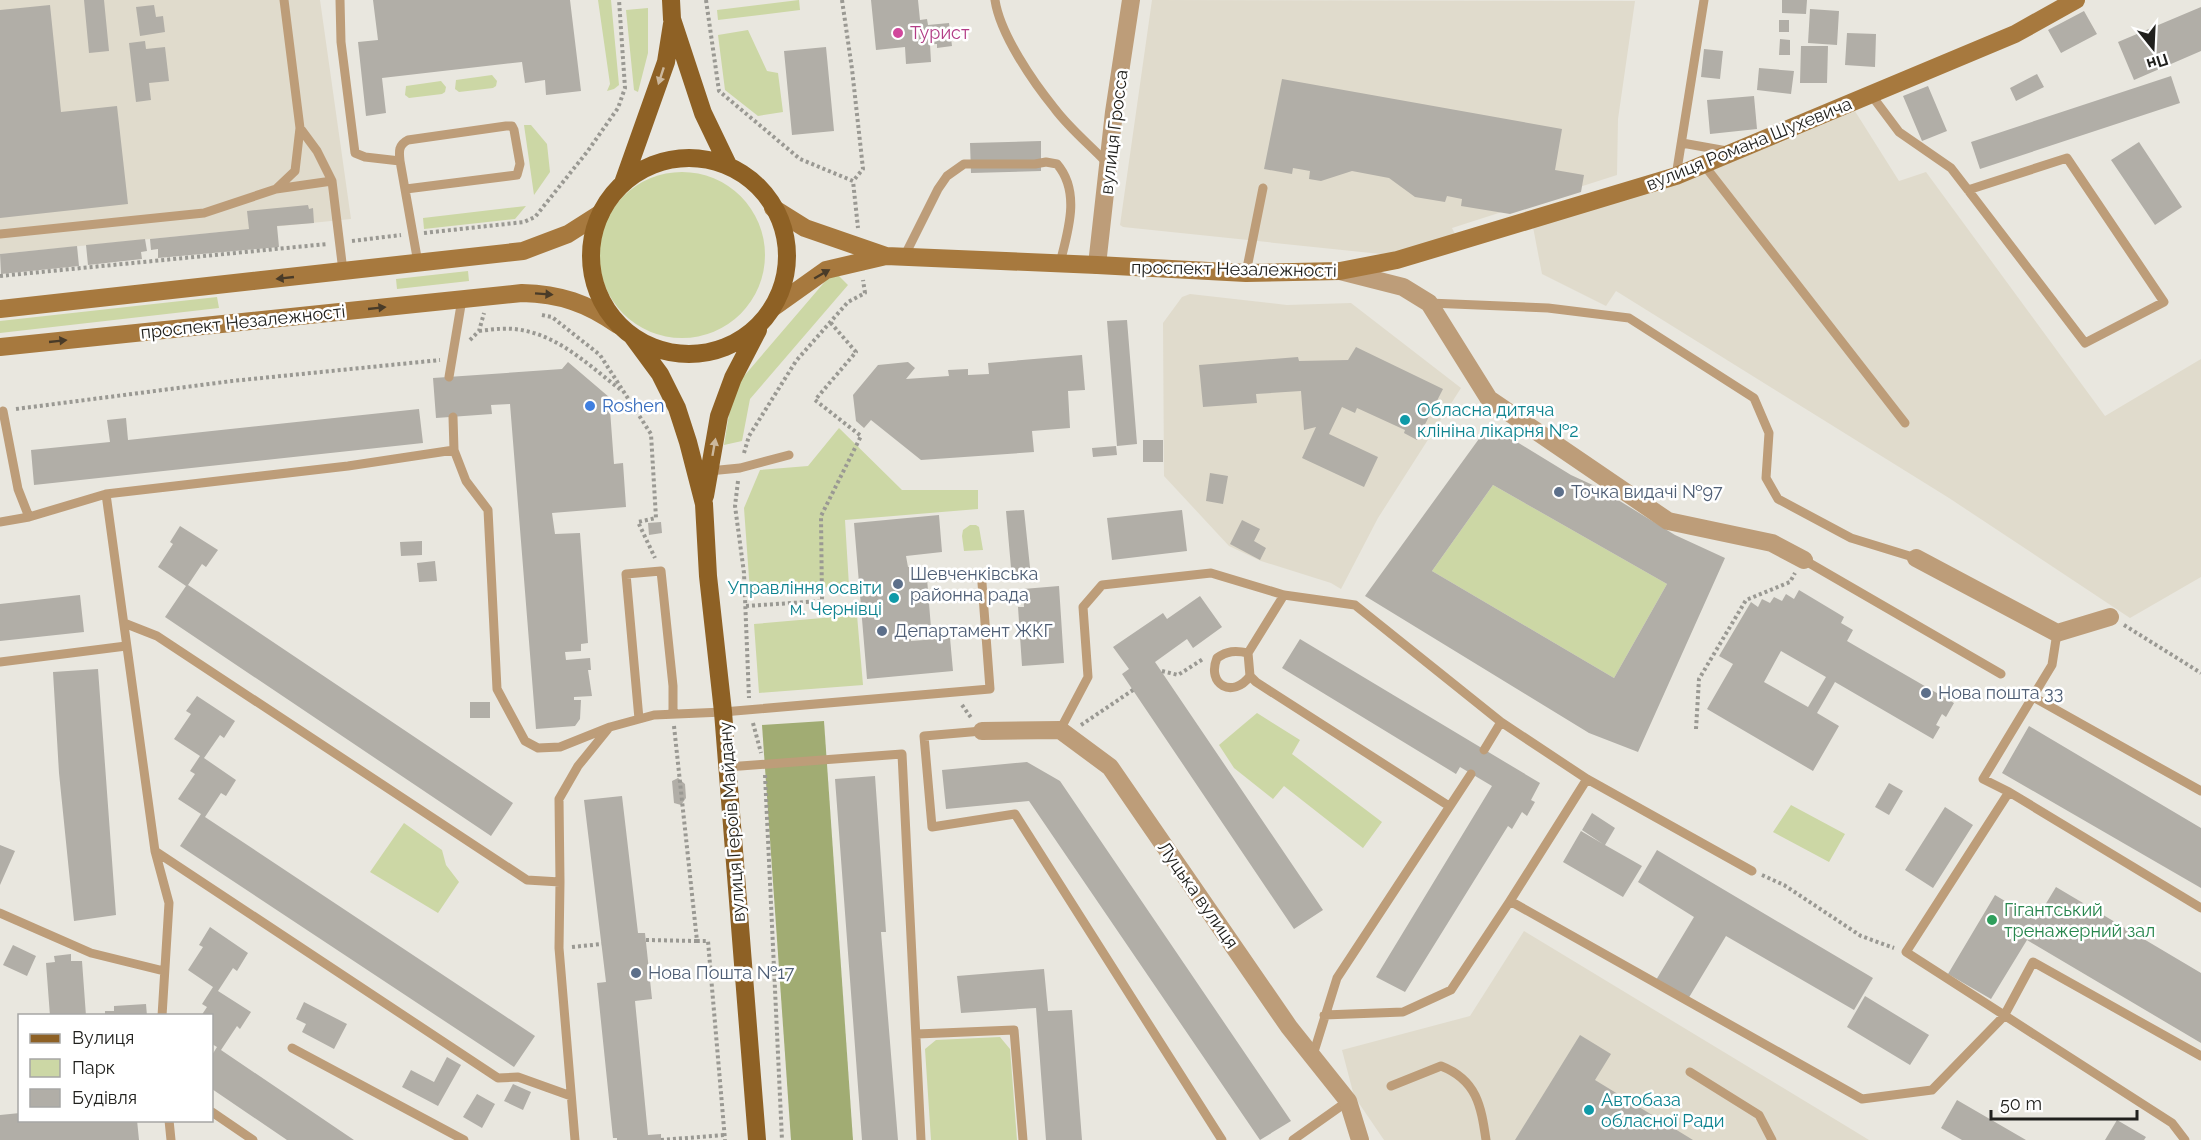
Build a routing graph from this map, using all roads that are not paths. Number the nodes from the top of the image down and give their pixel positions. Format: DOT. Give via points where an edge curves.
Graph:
graph roads {
  1 [pos="284,0"];
  2 [pos="340,0"];
  3 [pos="670,0"];
  4 [pos="995,0"];
  5 [pos="1131,0"];
  6 [pos="1704,0"];
  7 [pos="2076,0"];
  8 [pos="672,19"];
  9 [pos="1872,96"];
  10 [pos="300,128"];
  11 [pos="1682,143"];
  12 [pos="1734,153"];
  13 [pos="400,161"];
  14 [pos="728,165"];
  15 [pos="1109,165"];
  16 [pos="1704,165"];
  17 [pos="1676,176"];
  18 [pos="332,181"];
  19 [pos="623,184"];
  20 [pos="1263,188"];
  21 [pos="276,189"];
  22 [pos="406,189"];
  23 [pos="1968,190"];
  24 [pos="773,208"];
  25 [pos="601,213"];
  26 [pos="0,234"];
  27 [pos="861,255"];
  28 [pos="904,258"];
  29 [pos="418,263"];
  30 [pos="1060,263"];
  31 [pos="1097,265"];
  32 [pos="343,271"];
  33 [pos="1340,271"];
  34 [pos="1246,273"];
  35 [pos="462,299"];
  36 [pos="1428,303"];
  37 [pos="774,307"];
  38 [pos="0,309"];
  39 [pos="761,324"];
  40 [pos="625,331"];
  41 [pos="0,347"];
  42 [pos="449,377"];
  43 [pos="3,411"];
  44 [pos="453,417"];
  45 [pos="1905,423"];
  46 [pos="453,450"];
  47 [pos="789,455"];
  48 [pos="709,471"];
  49 [pos="106,494"];
  50 [pos="704,504"];
  51 [pos="28,517"];
  52 [pos="0,522"];
  53 [pos="1916,558"];
  54 [pos="1804,560"];
  55 [pos="982,583"];
  56 [pos="1284,595"];
  57 [pos="2110,617"];
  58 [pos="124,623"];
  59 [pos="2057,633"];
  60 [pos="126,646"];
  61 [pos="1248,653"];
  62 [pos="0,662"];
  63 [pos="2001,674"];
  64 [pos="1250,676"];
  65 [pos="2033,697"];
  66 [pos="723,712"];
  67 [pos="673,713"];
  68 [pos="639,720"];
  69 [pos="1501,722"];
  70 [pos="610,728"];
  71 [pos="982,731"];
  72 [pos="1063,732"];
  73 [pos="1484,750"];
  74 [pos="727,767"];
  75 [pos="1471,774"];
  76 [pos="1587,779"];
  77 [pos="2201,791"];
  78 [pos="2009,792"];
  79 [pos="1449,806"];
  80 [pos="155,851"];
  81 [pos="1752,871"];
  82 [pos="560,882"];
  83 [pos="1510,901"];
  84 [pos="2201,908"];
  85 [pos="0,913"];
  86 [pos="164,971"];
  87 [pos="162,1014"];
  88 [pos="1324,1015"];
  89 [pos="2004,1016"];
  90 [pos="917,1034"];
  91 [pos="292,1048"];
  92 [pos="2201,1056"];
  93 [pos="1312,1057"];
  94 [pos="1690,1072"];
  95 [pos="1391,1086"];
  96 [pos="571,1096"];
  97 [pos="1348,1101"];
  98 [pos="213,1114"];
  99 [pos="169,1122"];
  100 [pos="171,1140"];
  101 [pos="253,1140"];
  102 [pos="464,1140"];
  103 [pos="575,1140"];
  104 [pos="757,1140"];
  105 [pos="921,1140"];
  106 [pos="1023,1140"];
  107 [pos="1222,1140"];
  108 [pos="1293,1140"];
  109 [pos="1360,1140"];
  110 [pos="1486,1140"];
  111 [pos="1772,1140"];
  112 [pos="2185,1140"];
  1 -- 10 [label="lane"];
  2 -- 13 [label="lane" via="355,153"];
  3 -- 8 [label="main road"];
  4 -- 15 [label="lane" via="997,15 1018,55 1055,110"];
  5 -- 15 [label="street, вулиця Гросса"];
  6 -- 11 [label="lane"];
  7 -- 9 [label="street, вулиця Романа Шухевича" via="2015,34"];
  8 -- 14 [label="main road" via="703,113"];
  8 -- 19 [label="main road, one-way" via="666,62"];
  9 -- 12 [label="street, вулиця Романа Шухевича"];
  9 -- 23 [label="lane" via="1899,132 1951,168"];
  10 -- 18 [label="lane" via="318,152"];
  10 -- 21 [label="lane" via="295,171"];
  11 -- 12 [label="lane"];
  11 -- 17 [label="lane"];
  12 -- 16 [label="street, вулиця Романа Шухевича"];
  13 -- 22 [label="lane"];
  13 -- 22 [label="lane" via="401,145 408,140 506,126 514,130 520,164 516,175"];
  14 -- 19 [label="main road" via="710,159 672,159 638,172"];
  14 -- 24 [label="main road" via="746,175"];
  15 -- 31 [label="street, вулиця Гросса"];
  16 -- 17 [label="street, вулиця Романа Шухевича"];
  16 -- 45 [label="lane"];
  17 -- 33 [label="street, вулиця Романа Шухевича" via="1397,260"];
  18 -- 21 [label="lane"];
  18 -- 32 [label="lane"];
  19 -- 25 [label="main road"];
  20 -- 34 [label="lane"];
  21 -- 26 [label="lane" via="204,213"];
  22 -- 29 [label="lane"];
  23 -- 23 [label="lane" via="2085,343 2164,302 2067,158"];
  24 -- 27 [label="street, проспект Незалежності"];
  24 -- 37 [label="main road" via="783,225 788,246 785,278"];
  25 -- 29 [label="street" via="568,234 523,251"];
  25 -- 40 [label="main road" via="592,240 593,276 603,302"];
  27 -- 28 [label="street, проспект Незалежності"];
  37 -- 27 [label="street, one-way" via="826,270"];
  28 -- 30 [label="street, проспект Незалежності"];
  28 -- 30 [label="lane" via="938,189 947,176 964,164 1046,162 1056,164 1065,174 1070,198 1071,218"];
  29 -- 32 [label="street"];
  30 -- 31 [label="street, проспект Незалежності"];
  31 -- 34 [label="street, проспект Незалежності"];
  32 -- 38 [label="street, one-way"];
  33 -- 34 [label="street, проспект Незалежності"];
  33 -- 36 [label="street, проспект Незалежності" via="1403,287"];
  35 -- 40 [label="street, проспект Незалежності, one-way" via="522,293 559,296 604,315"];
  41 -- 35 [label="street, проспект Незалежності, one-way"];
  35 -- 42 [label="lane"];
  36 -- 53 [label="lane" via="1548,308 1629,318 1754,398 1769,433 1767,478 1778,499 1851,538"];
  36 -- 54 [label="street, проспект Незалежності" via="1490,399 1565,451 1668,521 1773,543"];
  37 -- 39 [label="main road"];
  39 -- 40 [label="main road" via="725,348 704,353 661,350"];
  48 -- 39 [label="main road, one-way" via="719,416 733,378"];
  40 -- 50 [label="main road" via="660,374 677,408"];
  43 -- 51 [label="lane" via="18,489"];
  44 -- 46 [label="lane"];
  46 -- 49 [label="lane"];
  46 -- 70 [label="lane" via="466,481 488,510 497,689 525,741 538,748 560,747"];
  47 -- 48 [label="lane" via="740,468"];
  48 -- 50 [label="main road"];
  49 -- 51 [label="lane"];
  49 -- 58 [label="lane"];
  50 -- 66 [label="main road, вулиця Героїв Майдану"];
  51 -- 52 [label="lane"];
  53 -- 59 [label="street"];
  54 -- 63 [label="lane"];
  55 -- 66 [label="lane" via="990,689"];
  56 -- 61 [label="lane"];
  56 -- 69 [label="lane" via="1355,605"];
  56 -- 72 [label="lane" via="1211,573 1102,585 1083,607 1088,677"];
  57 -- 59 [label="street"];
  58 -- 60 [label="lane"];
  58 -- 82 [label="lane" via="157,636 527,880"];
  59 -- 65 [label="lane" via="2052,665"];
  60 -- 62 [label="lane"];
  60 -- 80 [label="lane"];
  61 -- 64 [label="lane"];
  61 -- 64 [label="lane" via="1231,651 1217,658 1215,672 1218,682 1228,688 1240,685"];
  64 -- 79 [label="lane"];
  65 -- 77 [label="lane"];
  65 -- 78 [label="lane" via="1983,779"];
  66 -- 67 [label="lane"];
  66 -- 74 [label="main road, вулиця Героїв Майдану"];
  67 -- 68 [label="lane"];
  67 -- 68 [label="lane" via="661,571 626,574"];
  68 -- 70 [label="lane"];
  69 -- 73 [label="lane"];
  69 -- 76 [label="lane"];
  70 -- 82 [label="lane" via="578,765 559,799"];
  71 -- 72 [label="street"];
  71 -- 107 [label="lane" via="924,736 932,827 1015,814"];
  72 -- 93 [label="street, Луцька вулиця" via="1110,767"];
  74 -- 90 [label="lane" via="902,754"];
  74 -- 104 [label="main road, вулиця Героїв Майдану"];
  75 -- 79 [label="lane"];
  76 -- 81 [label="lane"];
  76 -- 83 [label="lane"];
  78 -- 84 [label="lane"];
  78 -- 89 [label="lane" via="1906,952"];
  79 -- 88 [label="lane" via="1337,978"];
  80 -- 86 [label="lane" via="169,903"];
  80 -- 96 [label="lane" via="498,1078 518,1077"];
  82 -- 96 [label="lane" via="560,948"];
  83 -- 88 [label="lane" via="1451,990 1403,1012"];
  83 -- 89 [label="lane" via="1862,1099 1932,1090"];
  85 -- 86 [label="lane" via="91,953"];
  86 -- 87 [label="lane"];
  88 -- 93 [label="lane"];
  89 -- 92 [label="lane" via="2033,962"];
  89 -- 112 [label="lane" via="2172,1122"];
  90 -- 105 [label="lane"];
  90 -- 106 [label="lane" via="1014,1030"];
  91 -- 102 [label="lane"];
  93 -- 97 [label="street, Луцька вулиця"];
  94 -- 111 [label="lane" via="1759,1115"];
  95 -- 110 [label="lane" via="1441,1066 1456,1071 1480,1103"];
  96 -- 103 [label="lane"];
  97 -- 108 [label="lane"];
  97 -- 109 [label="street, Луцька вулиця"];
  98 -- 101 [label="lane"];
  99 -- 100 [label="lane"];
}
